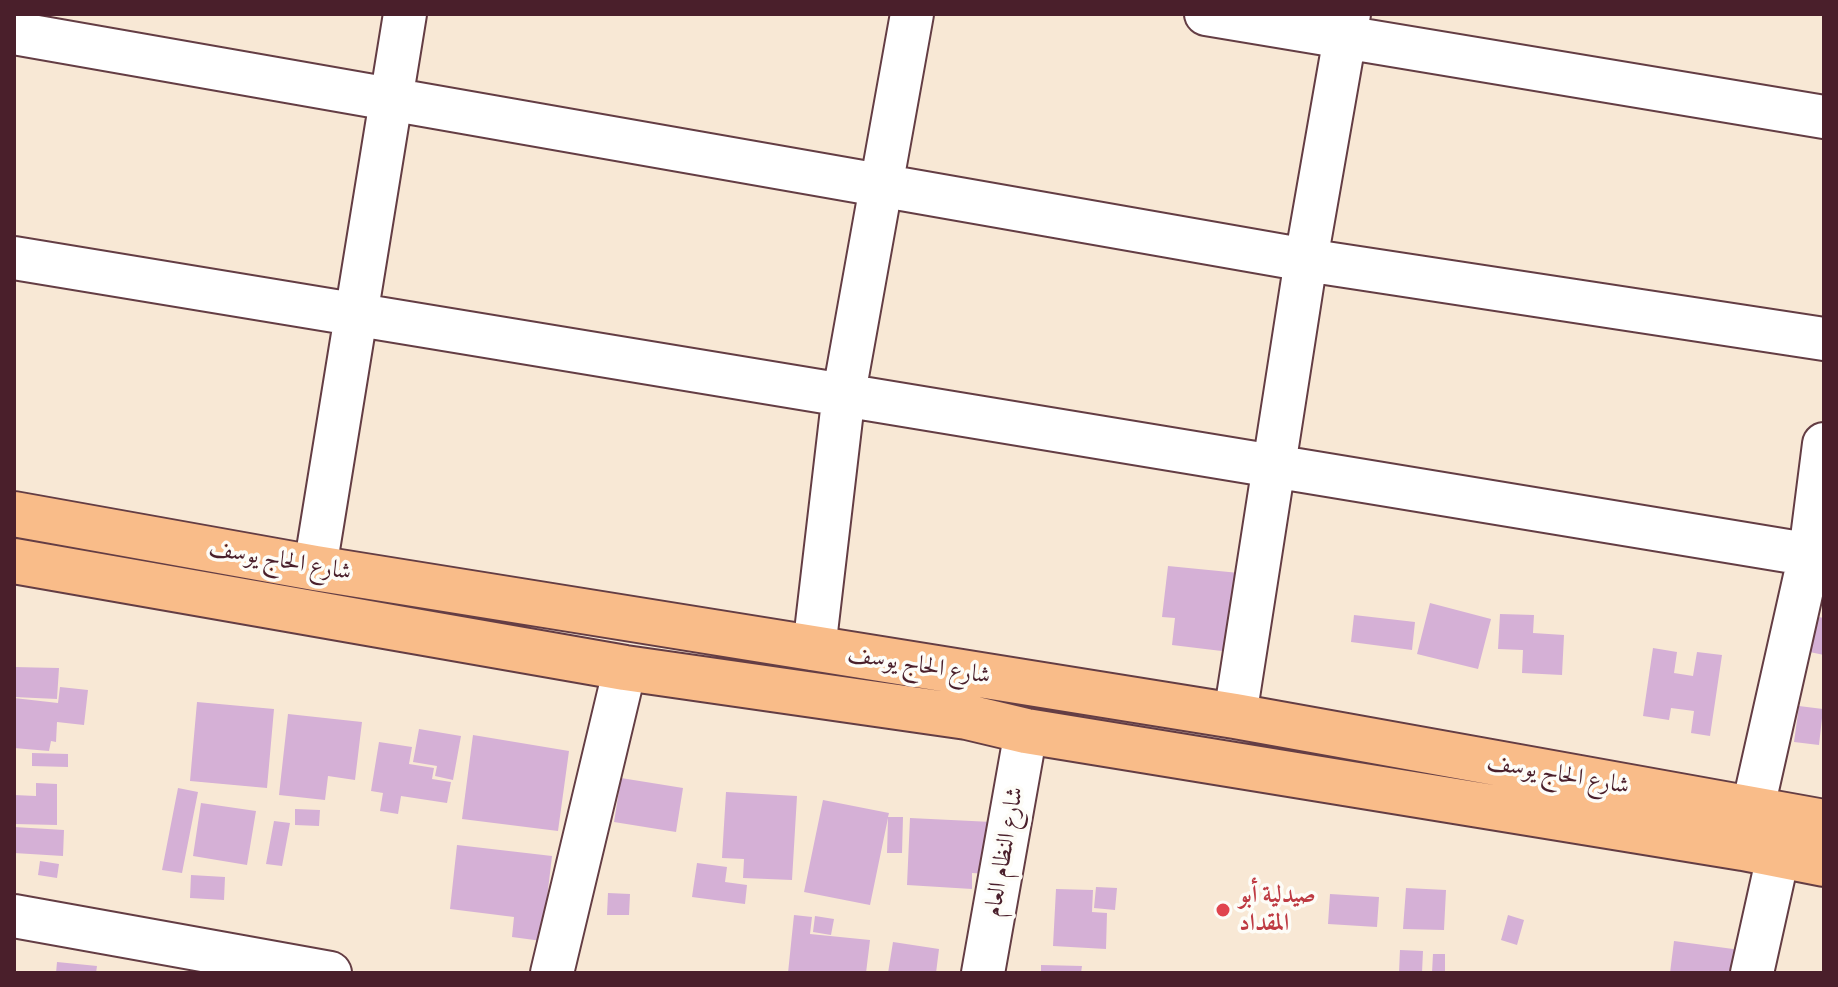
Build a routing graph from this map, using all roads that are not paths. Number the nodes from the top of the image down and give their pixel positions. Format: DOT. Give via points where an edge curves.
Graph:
graph roads {
  1 [pos="405,14"];
  2 [pos="912,14"];
  3 [pos="1206,14"];
  4 [pos="1347,25"];
  5 [pos="14,33"];
  6 [pos="391,100"];
  7 [pos="1824,117"];
  8 [pos="882,186"];
  9 [pos="14,258"];
  10 [pos="1306,260"];
  11 [pos="354,314"];
  12 [pos="1824,339"];
  13 [pos="844,393"];
  14 [pos="1824,444"];
  15 [pos="1274,464"];
  16 [pos="14,514"];
  17 [pos="1817,555"];
  18 [pos="14,561"];
  19 [pos="315,568"];
  20 [pos="814,649"];
  21 [pos="625,668"];
  22 [pos="1235,716"];
  23 [pos="1026,731"];
  24 [pos="1824,822"];
  25 [pos="1758,838"];
  26 [pos="1824,864"];
  27 [pos="14,916"];
  28 [pos="330,973"];
  29 [pos="552,973"];
  30 [pos="983,973"];
  31 [pos="1752,973"];
  1 -- 6 [label="street"];
  2 -- 8 [label="street"];
  3 -- 4 [label="street"];
  4 -- 7 [label="street"];
  4 -- 10 [label="street"];
  5 -- 6 [label="street"];
  6 -- 8 [label="street"];
  6 -- 11 [label="street"];
  8 -- 10 [label="street"];
  8 -- 13 [label="street"];
  9 -- 11 [label="street"];
  10 -- 12 [label="street"];
  10 -- 15 [label="street"];
  11 -- 13 [label="street"];
  11 -- 19 [label="street"];
  13 -- 15 [label="street"];
  13 -- 20 [label="street"];
  14 -- 17 [label="street"];
  15 -- 17 [label="street"];
  15 -- 22 [label="street"];
  16 -- 19 [label="main road, شارع الحاج يوسف"];
  17 -- 25 [label="street"];
  18 -- 21 [label="main road, شارع الحاج يوسف"];
  19 -- 20 [label="main road, شارع الحاج يوسف"];
  20 -- 22 [label="main road, شارع الحاج يوسف"];
  21 -- 23 [label="main road, شارع الحاج يوسف" via="967,717"];
  21 -- 29 [label="street"];
  22 -- 25 [label="main road, شارع الحاج يوسف"];
  23 -- 25 [label="main road, شارع الحاج يوسف"];
  23 -- 30 [label="street, شارع النظام العام"];
  24 -- 25 [label="main road, شارع الحاج يوسف"];
  25 -- 26 [label="main road, شارع الحاج يوسف"];
  25 -- 31 [label="street"];
  27 -- 28 [label="street"];
}
